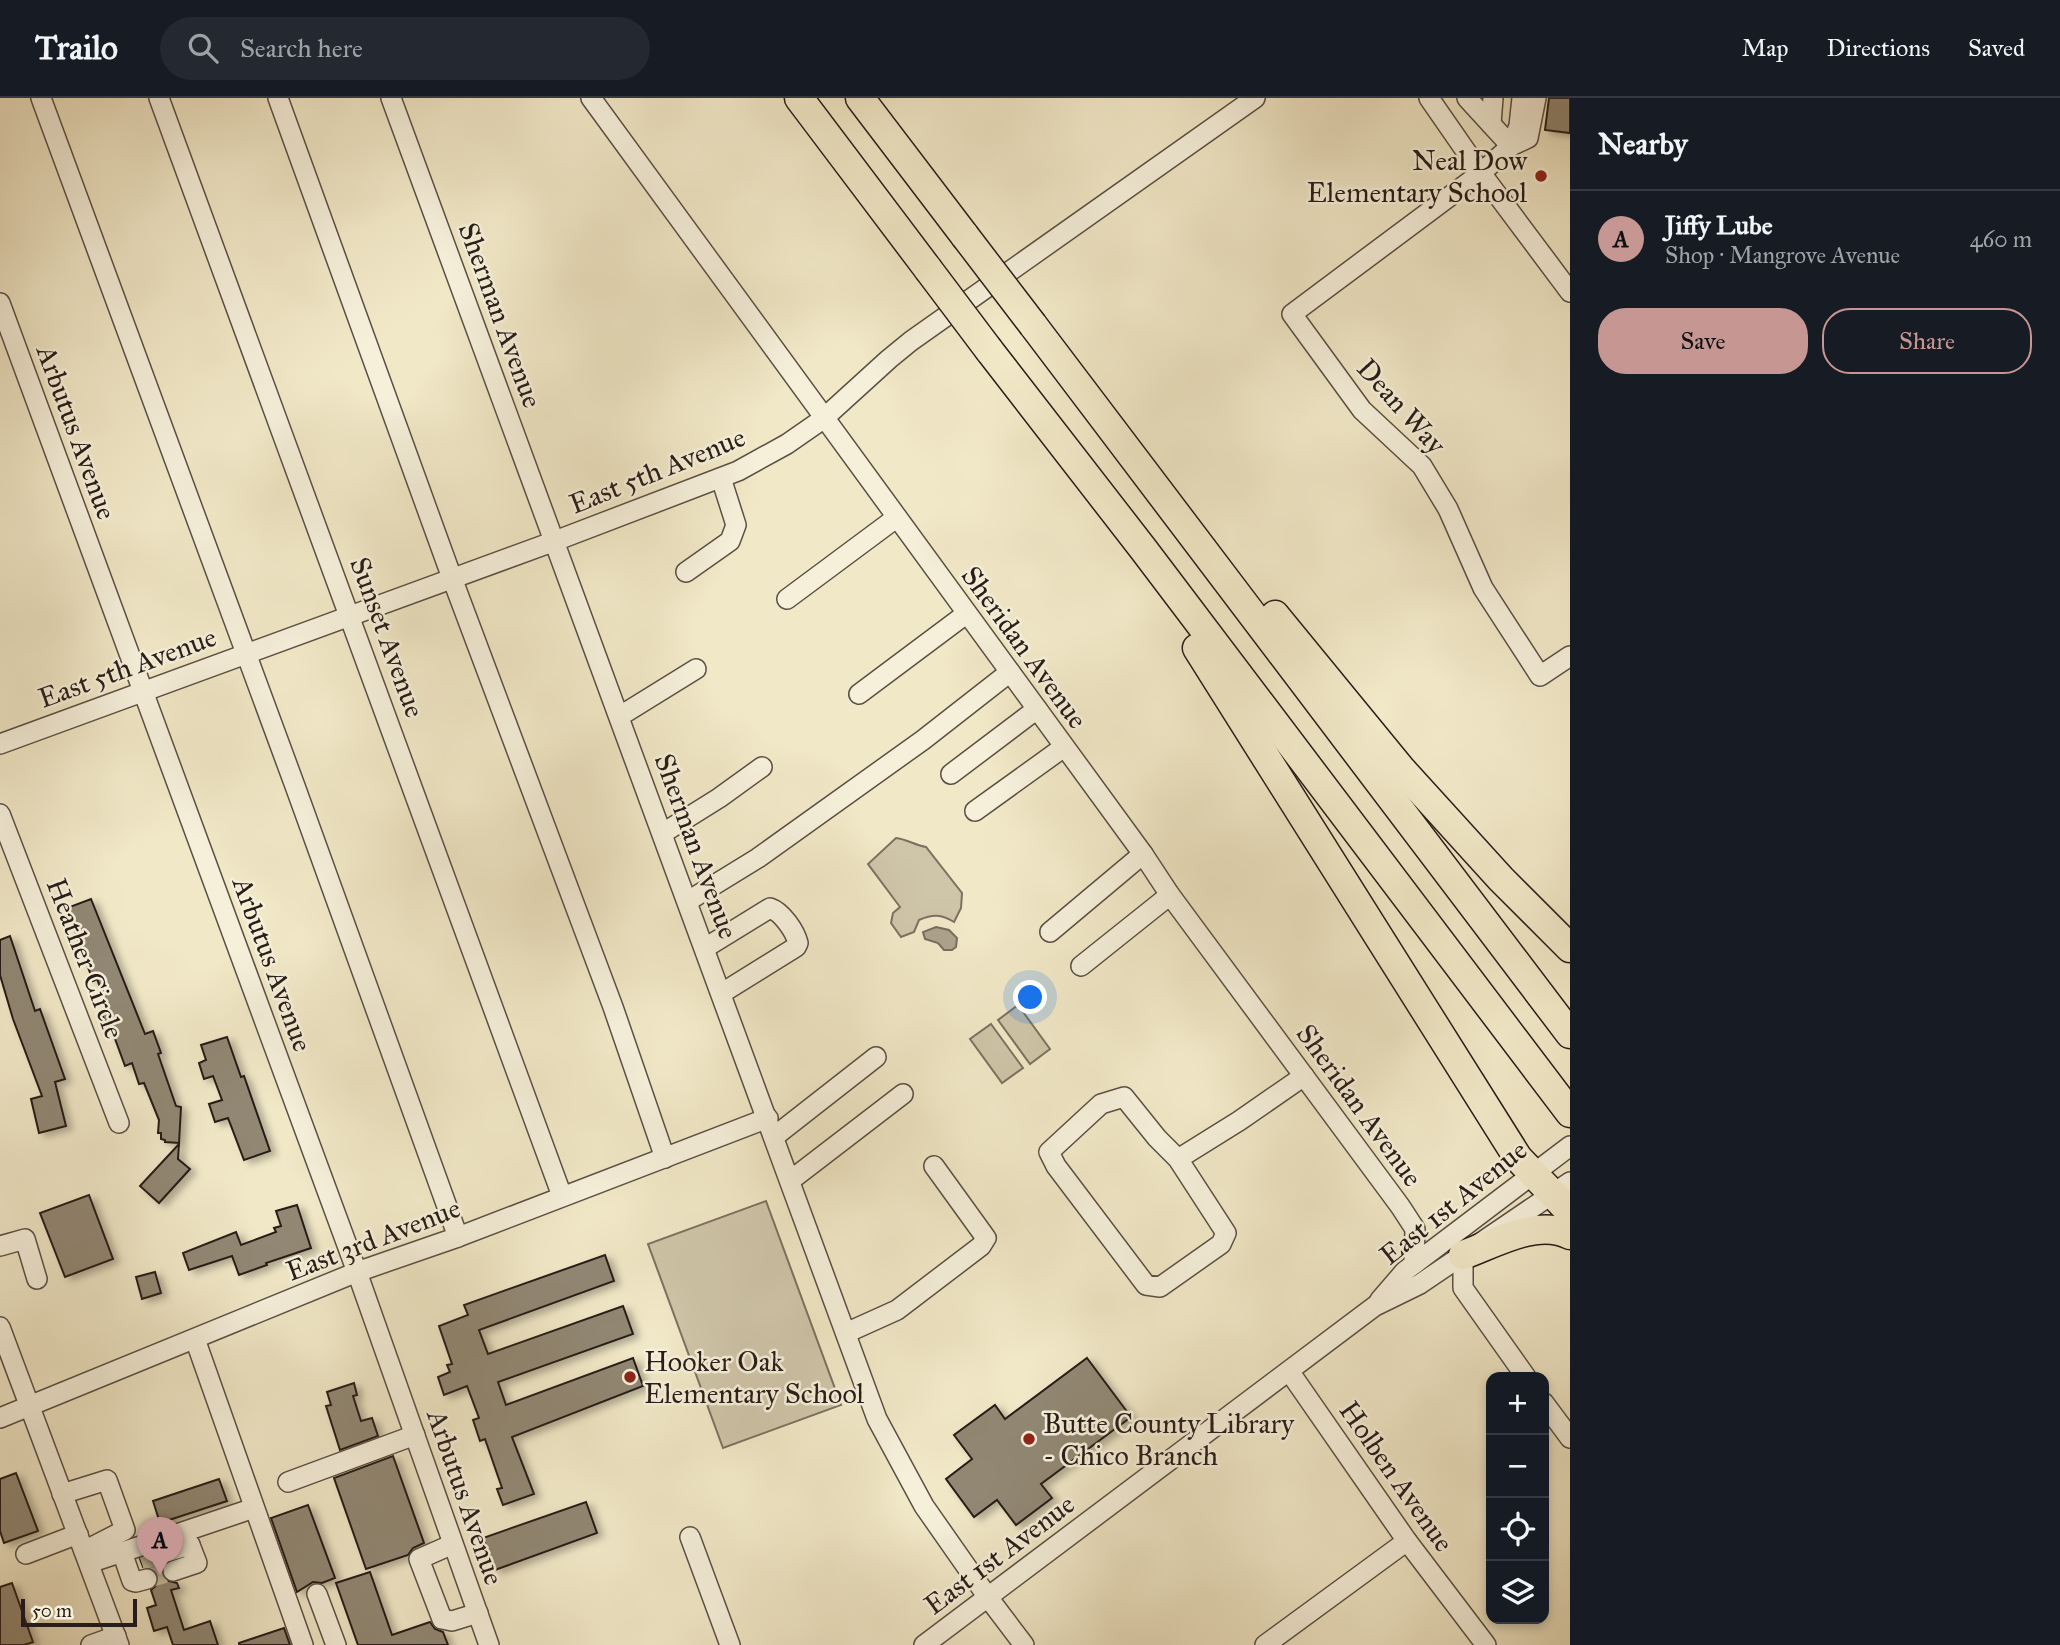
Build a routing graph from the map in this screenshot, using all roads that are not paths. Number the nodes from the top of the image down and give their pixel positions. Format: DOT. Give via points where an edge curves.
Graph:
graph roads {
  1 [pos="41,98"];
  2 [pos="159,98"];
  3 [pos="278,98"];
  4 [pos="391,98"];
  5 [pos="591,98"];
  6 [pos="799,98"];
  7 [pos="860,98"];
  8 [pos="1255,98"];
  9 [pos="1429,98"];
  10 [pos="1467,98"];
  11 [pos="1493,98"];
  12 [pos="1522,98"];
  13 [pos="1536,98"];
  14 [pos="1491,124"];
  15 [pos="1511,146"];
  16 [pos="1481,173"];
  17 [pos="1570,292"];
  18 [pos="0,303"];
  19 [pos="824,419"];
  20 [pos="721,478"];
  21 [pos="896,518"];
  22 [pos="1189,530"];
  23 [pos="555,541"];
  24 [pos="1144,550"];
  25 [pos="686,572"];
  26 [pos="452,578"];
  27 [pos="787,599"];
  28 [pos="966,614"];
  29 [pos="350,615"];
  30 [pos="245,654"];
  31 [pos="1570,656"];
  32 [pos="696,669"];
  33 [pos="1010,672"];
  34 [pos="142,691"];
  35 [pos="859,694"];
  36 [pos="1037,709"];
  37 [pos="620,716"];
  38 [pos="1,739"];
  39 [pos="1064,747"];
  40 [pos="762,767"];
  41 [pos="951,774"];
  42 [pos="975,811"];
  43 [pos="0,814"];
  44 [pos="663,833"];
  45 [pos="1143,854"];
  46 [pos="1170,895"];
  47 [pos="688,901"];
  48 [pos="1050,932"];
  49 [pos="705,948"];
  50 [pos="1570,948"];
  51 [pos="1081,966"];
  52 [pos="722,993"];
  53 [pos="1570,1034"];
  54 [pos="876,1057"];
  55 [pos="1304,1076"];
  56 [pos="903,1094"];
  57 [pos="1570,1113"];
  58 [pos="119,1123"];
  59 [pos="771,1127"];
  60 [pos="1570,1146"];
  61 [pos="665,1158"];
  62 [pos="1178,1159"];
  63 [pos="934,1166"];
  64 [pos="1533,1172"];
  65 [pos="791,1180"];
  66 [pos="562,1196"];
  67 [pos="1564,1196"];
  68 [pos="1415,1229"];
  69 [pos="1570,1235"];
  70 [pos="457,1237"];
  71 [pos="1459,1244"];
  72 [pos="0,1246"];
  73 [pos="1414,1264"];
  74 [pos="358,1272"];
  75 [pos="1430,1277"];
  76 [pos="37,1279"];
  77 [pos="1463,1288"];
  78 [pos="1375,1306"];
  79 [pos="0,1327"];
  80 [pos="846,1333"];
  81 [pos="195,1339"];
  82 [pos="1289,1371"];
  83 [pos="1522,1372"];
  84 [pos="30,1408"];
  85 [pos="1549,1410"];
  86 [pos="0,1418"];
  87 [pos="415,1435"];
  88 [pos="1570,1438"];
  89 [pos="288,1482"];
  90 [pos="62,1494"];
  91 [pos="254,1508"];
  92 [pos="690,1537"];
  93 [pos="1407,1541"];
  94 [pos="453,1545"];
  95 [pos="83,1549"];
  96 [pos="26,1554"];
  97 [pos="170,1555"];
  98 [pos="317,1594"];
  99 [pos="987,1596"];
  100 [pos="478,1613"];
  101 [pos="118,1640"];
  102 [pos="90,1645"];
  103 [pos="303,1645"];
  104 [pos="335,1645"];
  105 [pos="489,1645"];
  106 [pos="730,1645"];
  107 [pos="924,1645"];
  108 [pos="1024,1645"];
  109 [pos="1265,1645"];
  110 [pos="1486,1645"];
  1 -- 30 [label="street"];
  2 -- 29 [label="street, Sunset Avenue"];
  3 -- 26 [label="street"];
  4 -- 23 [label="street, Sherman Avenue"];
  5 -- 19 [label="street, Sheridan Avenue"];
  6 -- 24 [label="highway, bridge"];
  7 -- 22 [label="highway, bridge"];
  8 -- 19 [label="street, East 5th Avenue" via="911,341"];
  9 -- 16 [label="street"];
  10 -- 14 [label="street"];
  11 -- 14 [label="street"];
  12 -- 15 [label="street"];
  13 -- 15 [label="street" via="1528,138"];
  14 -- 15 [label="street"];
  15 -- 16 [label="street"];
  16 -- 17 [label="street"];
  16 -- 31 [label="street, Dean Way" via="1292,314 1363,410 1422,467 1448,509 1483,588 1540,676"];
  18 -- 34 [label="street, Arbutus Avenue"];
  19 -- 20 [label="street, East 5th Avenue" via="763,458"];
  19 -- 21 [label="street, Sheridan Avenue"];
  20 -- 23 [label="street, East 5th Avenue"];
  20 -- 25 [label="street" via="737,525 730,541"];
  21 -- 27 [label="street"];
  21 -- 28 [label="street, Sheridan Avenue"];
  22 -- 50 [label="highway" via="1218,550 1402,770"];
  22 -- 53 [label="highway"];
  23 -- 26 [label="street, East 5th Avenue"];
  23 -- 37 [label="street, Sherman Avenue"];
  24 -- 57 [label="highway"];
  24 -- 64 [label="highway" via="1184,626 1517,1155"];
  26 -- 29 [label="street, East 5th Avenue"];
  26 -- 61 [label="street"];
  28 -- 33 [label="street, Sheridan Avenue"];
  28 -- 35 [label="street"];
  29 -- 30 [label="street, East 5th Avenue"];
  29 -- 66 [label="street, Sunset Avenue"];
  30 -- 34 [label="street, East 5th Avenue"];
  30 -- 70 [label="street"];
  32 -- 37 [label="street"];
  33 -- 36 [label="street, Sheridan Avenue"];
  33 -- 47 [label="street" via="758,858"];
  34 -- 38 [label="street, East 5th Avenue"];
  34 -- 74 [label="street, Arbutus Avenue"];
  36 -- 39 [label="street, Sheridan Avenue"];
  36 -- 41 [label="street"];
  37 -- 44 [label="street, Sherman Avenue"];
  39 -- 42 [label="street"];
  39 -- 45 [label="street, Sheridan Avenue"];
  40 -- 44 [label="street"];
  43 -- 58 [label="street, Heather Circle"];
  44 -- 47 [label="street, Sherman Avenue"];
  45 -- 46 [label="street, Sheridan Avenue"];
  45 -- 48 [label="street"];
  46 -- 51 [label="street"];
  46 -- 55 [label="street, Sheridan Avenue"];
  47 -- 49 [label="street, Sherman Avenue"];
  49 -- 52 [label="street, Sherman Avenue"];
  49 -- 52 [label="street" via="770,908 797,937 796,947"];
  52 -- 59 [label="street, Sherman Avenue"];
  54 -- 59 [label="street, East 3rd Avenue"];
  55 -- 62 [label="street"];
  55 -- 68 [label="street, Sheridan Avenue"];
  56 -- 65 [label="street"];
  59 -- 61 [label="street, East 3rd Avenue"];
  59 -- 65 [label="street, Sherman Avenue"];
  60 -- 64 [label="street, East 1st Avenue"];
  61 -- 66 [label="street, East 3rd Avenue"];
  62 -- 62 [label="street" via="1124,1097 1101,1104 1049,1152 1146,1285 1160,1287 1221,1244 1226,1233"];
  63 -- 80 [label="street" via="986,1238 897,1310"];
  64 -- 67 [label="highway"];
  64 -- 71 [label="street, East 1st Avenue"];
  65 -- 80 [label="street, Sherman Avenue"];
  66 -- 70 [label="street, East 3rd Avenue"];
  67 -- 71 [label="street, East 1st Avenue"];
  68 -- 71 [label="street, Sheridan Avenue"];
  68 -- 73 [label="street, Sheridan Avenue"];
  69 -- 71 [label="highway" via="1557,1230 1530,1231"];
  70 -- 74 [label="street, East 3rd Avenue"];
  71 -- 73 [label="street, East 1st Avenue"];
  71 -- 75 [label="street, East 1st Avenue"];
  71 -- 77 [label="street"];
  72 -- 76 [label="street" via="24,1238"];
  73 -- 78 [label="street, East 1st Avenue"];
  74 -- 81 [label="street, East 3rd Avenue"];
  74 -- 87 [label="street, Arbutus Avenue"];
  75 -- 77 [label="street"];
  75 -- 78 [label="street, East 1st Avenue"];
  77 -- 83 [label="street"];
  78 -- 82 [label="street, East 1st Avenue"];
  79 -- 84 [label="street"];
  80 -- 99 [label="street, Sherman Avenue" via="877,1419 924,1506"];
  81 -- 84 [label="street, East 3rd Avenue"];
  81 -- 91 [label="street"];
  82 -- 93 [label="street, Holben Avenue"];
  82 -- 99 [label="street, East 1st Avenue"];
  84 -- 86 [label="street, East 3rd Avenue"];
  84 -- 90 [label="street"];
  85 -- 88 [label="street"];
  87 -- 89 [label="street"];
  87 -- 94 [label="street, Arbutus Avenue"];
  90 -- 95 [label="street"];
  90 -- 95 [label="street" via="107,1480 125,1530"];
  91 -- 97 [label="street"];
  91 -- 103 [label="street"];
  92 -- 106 [label="street"];
  93 -- 109 [label="street"];
  93 -- 110 [label="street, Holben Avenue"];
  94 -- 100 [label="street, Arbutus Avenue"];
  94 -- 100 [label="street" via="419,1559 442,1619 453,1621"];
  95 -- 96 [label="street"];
  95 -- 97 [label="street" via="135,1567"];
  95 -- 101 [label="street"];
  97 -- 97 [label="street" via="185,1538 194,1554"];
  98 -- 104 [label="street"];
  99 -- 107 [label="street, East 1st Avenue"];
  99 -- 108 [label="street, Sherman Avenue"];
  100 -- 105 [label="street, Arbutus Avenue"];
  101 -- 102 [label="street"];
}
